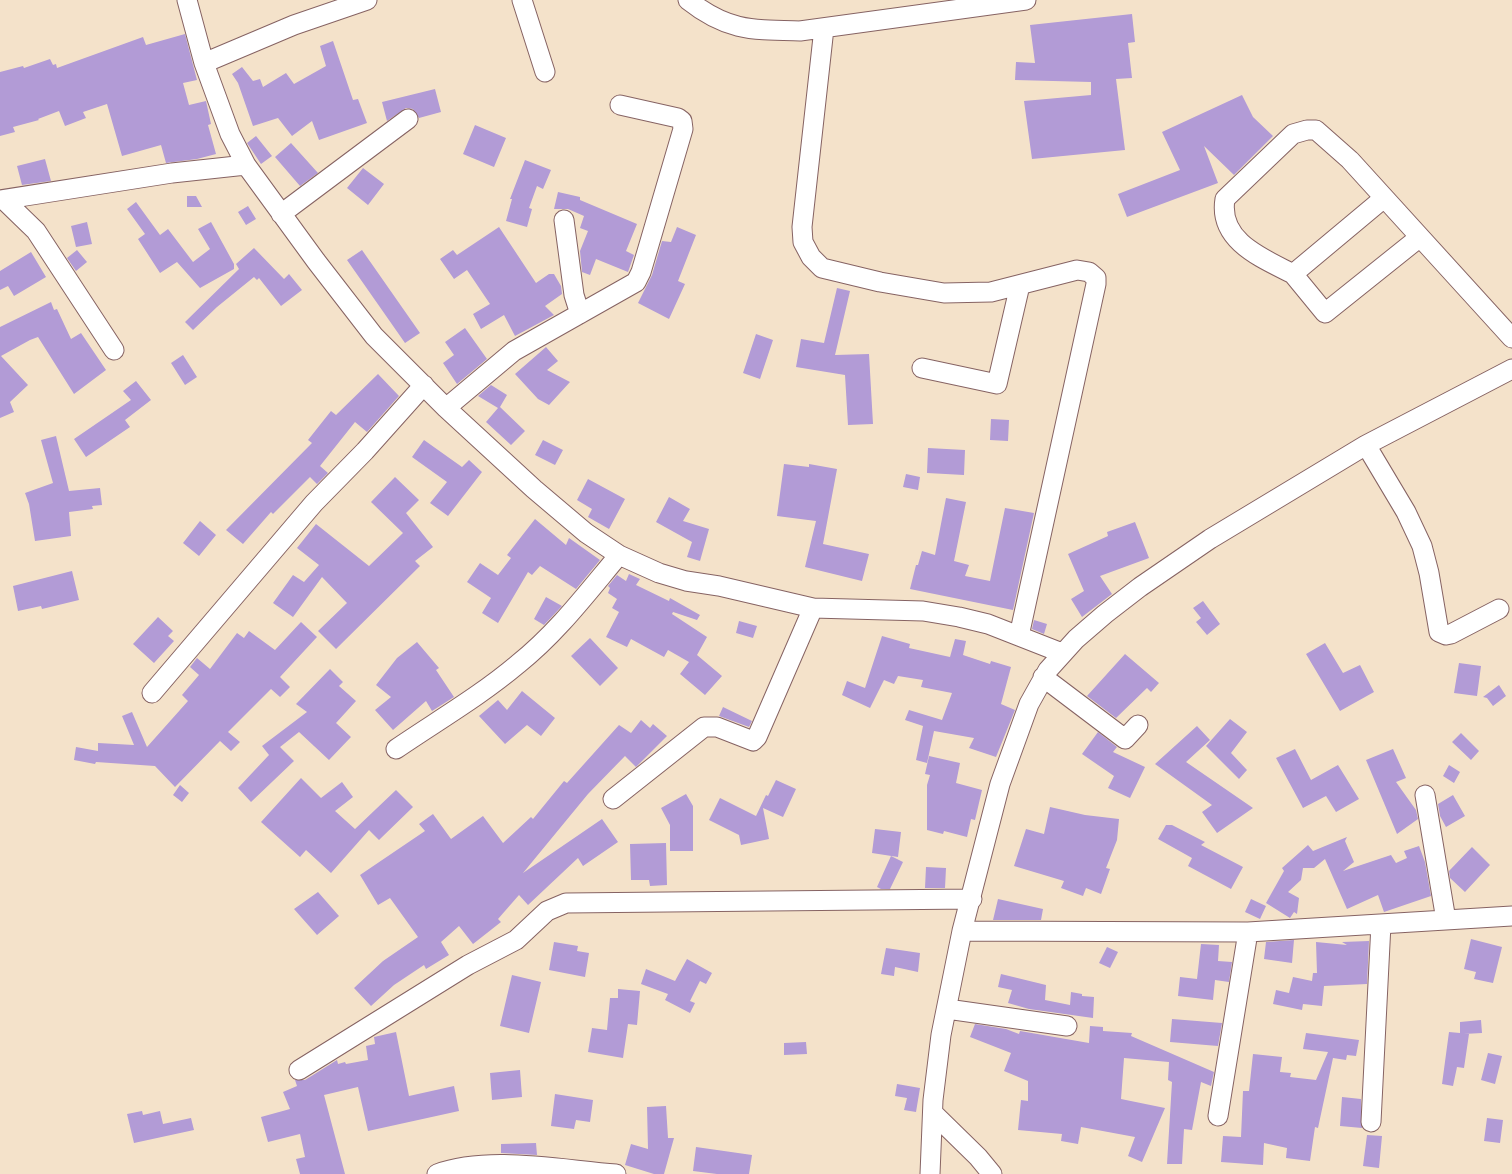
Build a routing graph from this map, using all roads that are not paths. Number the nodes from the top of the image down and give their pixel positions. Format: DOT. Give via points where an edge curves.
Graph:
graph roads {
  1 [pos="187,0"];
  2 [pos="367,0"];
  3 [pos="522,0"];
  4 [pos="688,0"];
  5 [pos="1026,0"];
  6 [pos="824,28"];
  7 [pos="204,63"];
  8 [pos="545,72"];
  9 [pos="620,105"];
  10 [pos="408,118"];
  11 [pos="246,165"];
  12 [pos="1384,198"];
  13 [pos="2,200"];
  14 [pos="282,214"];
  15 [pos="564,220"];
  16 [pos="1420,237"];
  17 [pos="1293,274"];
  18 [pos="1020,285"];
  19 [pos="580,314"];
  20 [pos="1512,338"];
  21 [pos="114,350"];
  22 [pos="922,368"];
  23 [pos="1512,369"];
  24 [pos="424,385"];
  25 [pos="446,408"];
  26 [pos="1366,445"];
  27 [pos="619,555"];
  28 [pos="813,608"];
  29 [pos="1499,610"];
  30 [pos="1019,636"];
  31 [pos="1062,653"];
  32 [pos="1043,677"];
  33 [pos="152,693"];
  34 [pos="1138,725"];
  35 [pos="396,749"];
  36 [pos="1425,795"];
  37 [pos="613,799"];
  38 [pos="972,899"];
  39 [pos="1512,916"];
  40 [pos="1446,920"];
  41 [pos="1381,924"];
  42 [pos="962,931"];
  43 [pos="1248,932"];
  44 [pos="947,1009"];
  45 [pos="1067,1026"];
  46 [pos="299,1070"];
  47 [pos="933,1113"];
  48 [pos="1218,1116"];
  49 [pos="1371,1122"];
  50 [pos="437,1174"];
  51 [pos="616,1174"];
  52 [pos="930,1174"];
  53 [pos="992,1174"];
  1 -- 7 [label="street"];
  2 -- 7 [label="street" via="294,25"];
  3 -- 8 [label="street"];
  4 -- 6 [label="street" via="719,22 740,27 800,31"];
  5 -- 6 [label="street"];
  6 -- 18 [label="street" via="802,227 803,242 811,257 822,268 833,272 944,293 991,292"];
  7 -- 11 [label="street" via="230,134"];
  9 -- 19 [label="street" via="678,118 683,129 636,282"];
  10 -- 14 [label="street"];
  11 -- 13 [label="street" via="172,173"];
  11 -- 14 [label="street"];
  12 -- 16 [label="street"];
  12 -- 17 [label="street"];
  12 -- 17 [label="street" via="1350,160 1316,130 1293,134 1225,199 1223,212 1227,226 1239,242 1252,253"];
  13 -- 21 [label="street" via="36,231"];
  14 -- 24 [label="street" via="374,336"];
  15 -- 19 [label="street" via="574,295"];
  16 -- 17 [label="street" via="1325,313"];
  16 -- 20 [label="street"];
  18 -- 22 [label="street" via="997,384"];
  18 -- 30 [label="street" via="1077,270 1089,272 1096,278"];
  19 -- 25 [label="street" via="514,352"];
  23 -- 26 [label="street"];
  24 -- 25 [label="street"];
  24 -- 33 [label="street" via="314,503"];
  25 -- 27 [label="street" via="534,489 586,533"];
  26 -- 29 [label="street" via="1422,546 1439,632 1451,634"];
  26 -- 31 [label="street" via="1267,503 1140,587"];
  27 -- 28 [label="street" via="677,578"];
  27 -- 35 [label="street" via="571,613 519,664"];
  28 -- 30 [label="street" via="923,611 988,624"];
  28 -- 37 [label="street" via="757,738 753,741 717,727 704,727"];
  30 -- 31 [label="street"];
  31 -- 32 [label="street"];
  32 -- 34 [label="street" via="1125,739"];
  32 -- 38 [label="street" via="1026,711 1000,784"];
  36 -- 40 [label="street"];
  38 -- 42 [label="street"];
  38 -- 46 [label="street" via="566,903 547,911 516,940 468,965"];
  39 -- 40 [label="street"];
  40 -- 41 [label="street"];
  41 -- 43 [label="street"];
  41 -- 49 [label="street"];
  42 -- 43 [label="street"];
  42 -- 44 [label="street"];
  43 -- 48 [label="street"];
  44 -- 45 [label="street"];
  44 -- 47 [label="street"];
  47 -- 52 [label="street"];
  47 -- 53 [label="street"];
  50 -- 51 [label="street" via="481,1164"];
}
